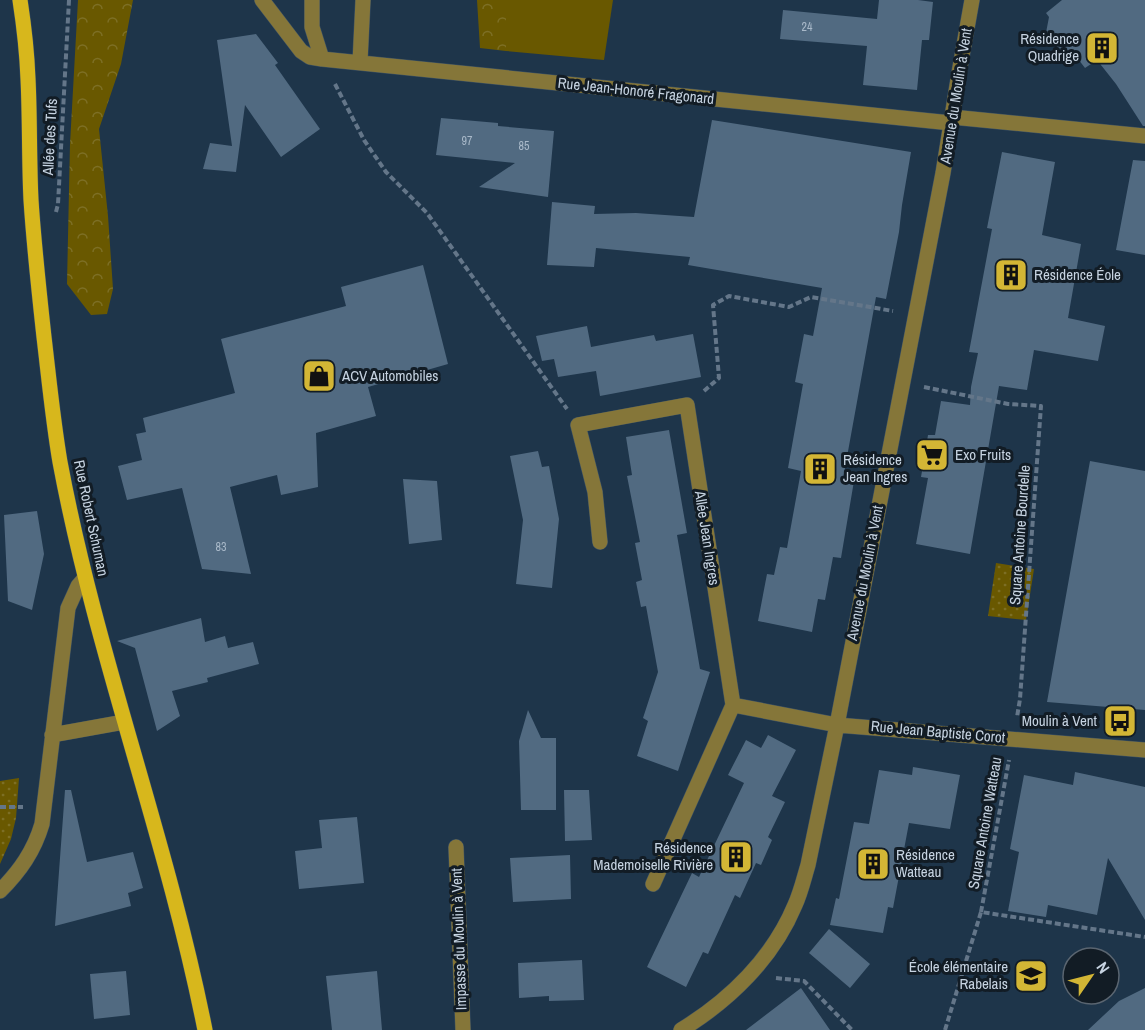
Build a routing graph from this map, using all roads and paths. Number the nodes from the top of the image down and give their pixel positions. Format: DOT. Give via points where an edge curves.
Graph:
graph roads {
  1 [pos="20,0"];
  2 [pos="69,0"];
  3 [pos="262,0"];
  4 [pos="312,0"];
  5 [pos="363,0"];
  6 [pos="972,0"];
  7 [pos="322,59"];
  8 [pos="360,62"];
  9 [pos="951,120"];
  10 [pos="1145,136"];
  11 [pos="54,216"];
  12 [pos="915,315"];
  13 [pos="902,382"];
  14 [pos="687,405"];
  15 [pos="578,425"];
  16 [pos="600,542"];
  17 [pos="85,578"];
  18 [pos="1020,699"];
  19 [pos="733,705"];
  20 [pos="124,722"];
  21 [pos="837,725"];
  22 [pos="52,735"];
  23 [pos="1012,739"];
  24 [pos="1145,750"];
  25 [pos="456,847"];
  26 [pos="653,884"];
  27 [pos="0,891"];
  28 [pos="981,912"];
  29 [pos="1145,937"];
  30 [pos="759,963"];
  31 [pos="205,1030"];
  32 [pos="463,1030"];
  33 [pos="681,1030"];
  34 [pos="852,1030"];
  35 [pos="945,1030"];
  1 -- 17 [label="main road, Rue Robert Schuman" via="28,77 34,243 52,410"];
  2 -- 11 [label="path, Allée des Tufs" via="58,204"];
  3 -- 7 [label="street" via="302,51"];
  4 -- 7 [label="street" via="312,27"];
  5 -- 8 [label="street"];
  6 -- 9 [label="street, Avenue du Moulin à Vent"];
  7 -- 8 [label="street, Rue Jean-Honoré Fragonard"];
  7 -- 15 [label="path" via="364,140 386,172 427,213"];
  8 -- 9 [label="street, Rue Jean-Honoré Fragonard"];
  9 -- 10 [label="street, Rue Jean-Honoré Fragonard"];
  9 -- 12 [label="street, Avenue du Moulin à Vent"];
  12 -- 13 [label="street, Avenue du Moulin à Vent"];
  12 -- 14 [label="path" via="811,297 789,307 729,296 713,305 719,378"];
  13 -- 18 [label="path, Square Antoine Bourdelle" via="1008,404 1041,406"];
  13 -- 21 [label="street, Avenue du Moulin à Vent"];
  14 -- 15 [label="street"];
  14 -- 19 [label="street, Allée Jean Ingres"];
  15 -- 16 [label="street" via="595,492"];
  17 -- 20 [label="main road, Rue Robert Schuman"];
  17 -- 22 [label="street" via="68,608"];
  19 -- 21 [label="street, Rue Jean Baptiste Corot"];
  19 -- 26 [label="street"];
  20 -- 22 [label="street"];
  20 -- 31 [label="main road, Rue Robert Schuman" via="175,897"];
  21 -- 23 [label="street, Rue Jean Baptiste Corot"];
  21 -- 30 [label="street, Avenue du Moulin à Vent" via="808,865 796,903 778,939"];
  22 -- 27 [label="street" via="37,840 21,868"];
  23 -- 24 [label="street, Rue Jean Baptiste Corot"];
  23 -- 28 [label="path, Square Antoine Watteau"];
  25 -- 32 [label="street, Impasse du Moulin à Vent"];
  28 -- 29 [label="path"];
  28 -- 35 [label="path, Square Antoine Watteau"];
  30 -- 33 [label="street, Avenue du Moulin à Vent" via="721,1002"];
  30 -- 34 [label="path" via="777,979 804,981"];
}
